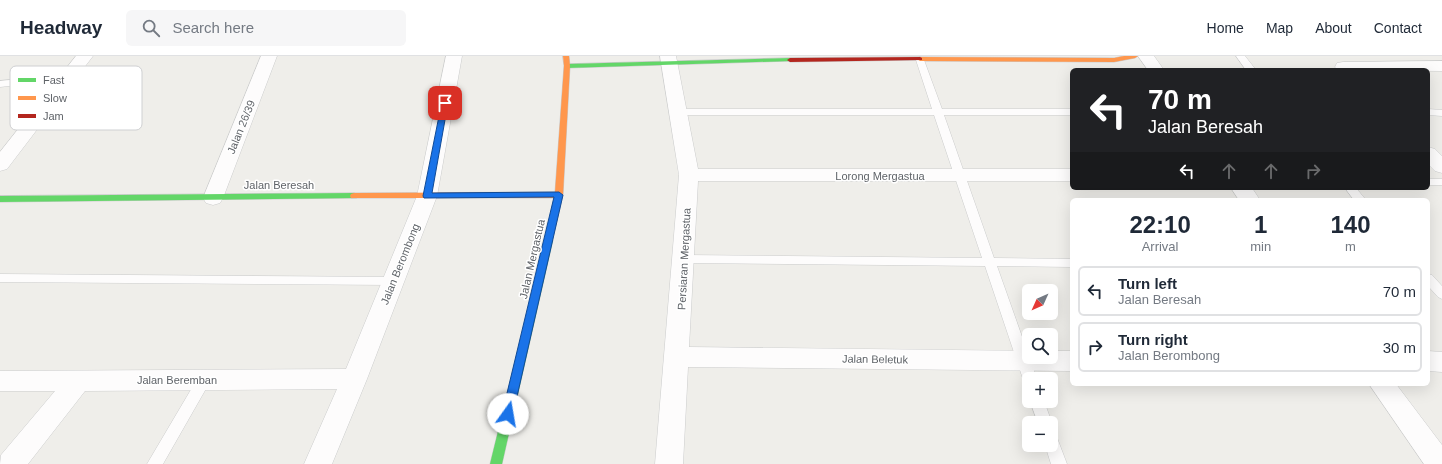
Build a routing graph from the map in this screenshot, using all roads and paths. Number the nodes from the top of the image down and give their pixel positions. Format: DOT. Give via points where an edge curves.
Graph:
graph roads {
  1 [pos="85,56"];
  2 [pos="269,56"];
  3 [pos="454,56"];
  4 [pos="566,56"];
  5 [pos="1135,56"];
  6 [pos="1146,56"];
  7 [pos="1240,56"];
  8 [pos="841,57"];
  9 [pos="758,58"];
  10 [pos="668,59"];
  11 [pos="920,60"];
  12 [pos="1341,64"];
  13 [pos="78,66"];
  14 [pos="566,66"];
  15 [pos="1442,66"];
  16 [pos="1155,68"];
  17 [pos="1249,68"];
  18 [pos="10,83"];
  19 [pos="0,84"];
  20 [pos="677,112"];
  21 [pos="1070,112"];
  22 [pos="1430,112"];
  23 [pos="938,113"];
  24 [pos="1442,113"];
  25 [pos="27,130"];
  26 [pos="1430,155"];
  27 [pos="0,164"];
  28 [pos="1442,167"];
  29 [pos="689,175"];
  30 [pos="1070,175"];
  31 [pos="960,176"];
  32 [pos="1430,182"];
  33 [pos="1442,182"];
  34 [pos="1352,190"];
  35 [pos="559,195"];
  36 [pos="427,196"];
  37 [pos="213,198"];
  38 [pos="1358,198"];
  39 [pos="0,199"];
  40 [pos="684,259"];
  41 [pos="989,261"];
  42 [pos="1070,263"];
  43 [pos="0,278"];
  44 [pos="1430,280"];
  45 [pos="394,281"];
  46 [pos="1442,294"];
  47 [pos="678,356"];
  48 [pos="1070,361"];
  49 [pos="1430,362"];
  50 [pos="1442,362"];
  51 [pos="1027,370"];
  52 [pos="354,379"];
  53 [pos="78,380"];
  54 [pos="204,380"];
  55 [pos="0,381"];
  56 [pos="1383,386"];
  57 [pos="1055,452"];
  58 [pos="11,464"];
  59 [pos="155,464"];
  60 [pos="318,464"];
  61 [pos="496,464"];
  62 [pos="669,464"];
  63 [pos="1059,464"];
  64 [pos="1440,464"];
  1 -- 13 [label="street"];
  2 -- 37 [label="street, Jalan 26/39"];
  3 -- 36 [label="street, Jalan Berombong"];
  4 -- 14 [label="street, Jalan Mergastua"];
  5 -- 11 [label="street" via="1114,60"];
  6 -- 16 [label="street"];
  7 -- 17 [label="lane"];
  8 -- 9 [label="street"];
  8 -- 11 [label="street"];
  9 -- 10 [label="street"];
  10 -- 14 [label="street"];
  10 -- 20 [label="street, Persiaran Mergastua"];
  11 -- 23 [label="lane"];
  12 -- 15 [label="street"];
  14 -- 35 [label="street, Jalan Mergastua"];
  18 -- 19 [label="lane"];
  20 -- 23 [label="lane"];
  20 -- 29 [label="street, Persiaran Mergastua"];
  21 -- 23 [label="lane"];
  22 -- 24 [label="lane"];
  23 -- 31 [label="lane"];
  25 -- 27 [label="street"];
  26 -- 28 [label="street"];
  29 -- 31 [label="street, Lorong Mergastua"];
  29 -- 40 [label="street, Persiaran Mergastua"];
  30 -- 31 [label="street, Lorong Mergastua"];
  31 -- 41 [label="lane"];
  32 -- 33 [label="lane"];
  34 -- 38 [label="lane"];
  35 -- 36 [label="street, Jalan Beresah"];
  35 -- 61 [label="street, Jalan Mergastua"];
  36 -- 37 [label="street, Jalan Beresah"];
  36 -- 45 [label="street, Jalan Berombong"];
  37 -- 39 [label="street, Jalan Beresah"];
  40 -- 41 [label="lane"];
  40 -- 47 [label="street, Persiaran Mergastua"];
  41 -- 42 [label="lane"];
  41 -- 51 [label="lane"];
  43 -- 45 [label="lane"];
  44 -- 46 [label="lane"];
  45 -- 52 [label="street, Jalan Berombong"];
  47 -- 51 [label="street, Jalan Beletuk"];
  47 -- 62 [label="street, Persiaran Mergastua"];
  48 -- 51 [label="street, Jalan Beletuk"];
  49 -- 50 [label="street"];
  52 -- 54 [label="street, Jalan Beremban"];
  52 -- 60 [label="street, Jalan Berombong"];
  53 -- 54 [label="street, Jalan Beremban"];
  53 -- 55 [label="street, Jalan Beremban"];
  53 -- 58 [label="street"];
  54 -- 59 [label="lane"];
  56 -- 64 [label="street"];
  57 -- 63 [label="lane"];
}
